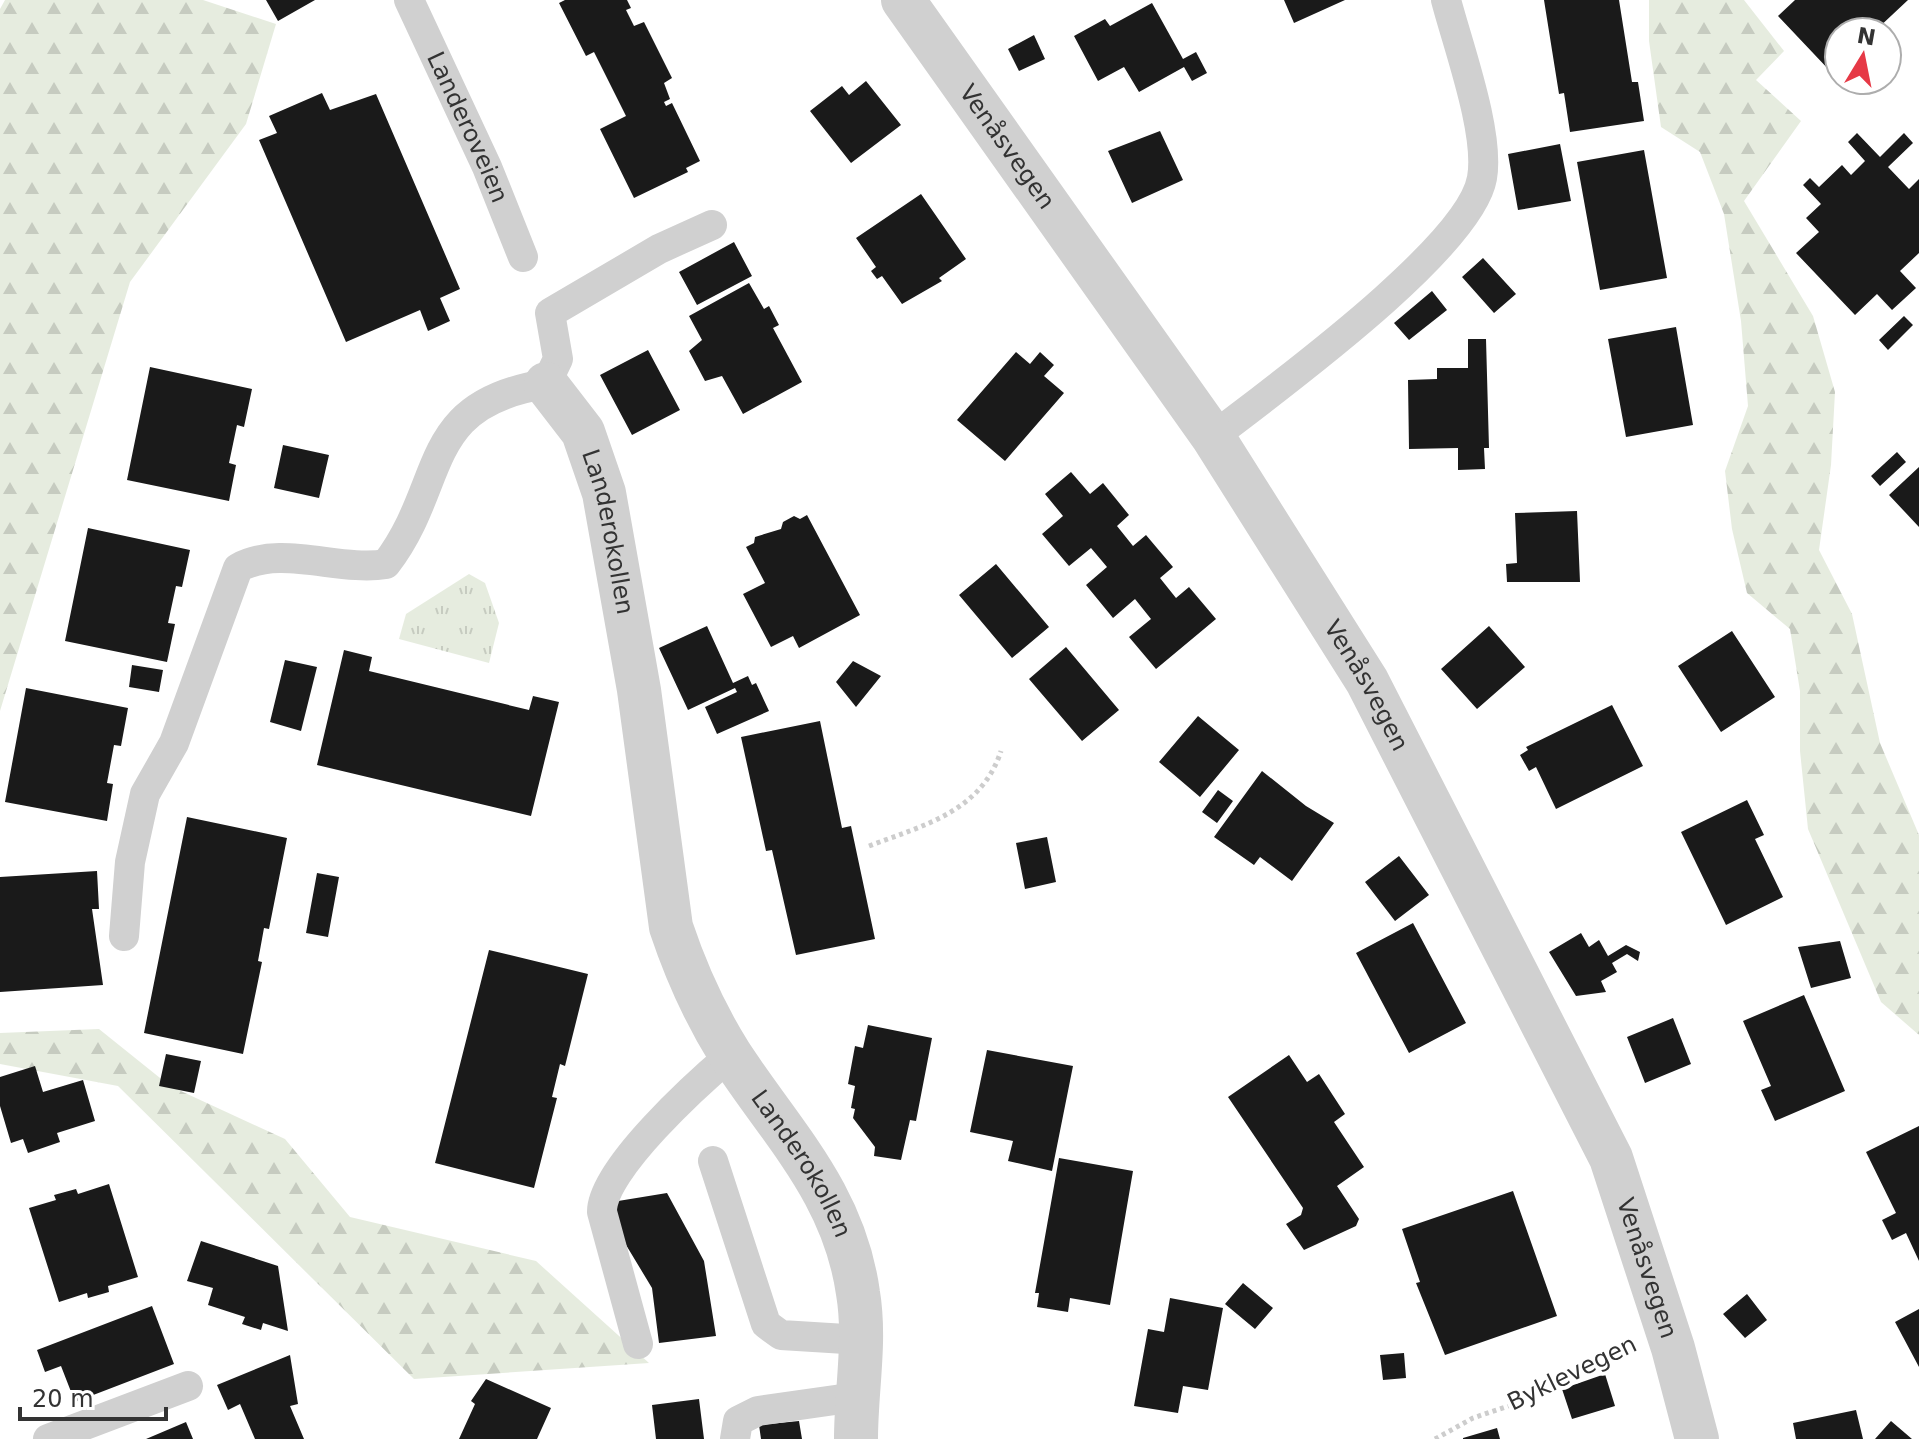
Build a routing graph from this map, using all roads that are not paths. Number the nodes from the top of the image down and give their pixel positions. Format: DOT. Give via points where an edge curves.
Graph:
graph roads {
  1 [pos="409,0"];
  2 [pos="903,0"];
  3 [pos="1446,0"];
  4 [pos="712,225"];
  5 [pos="523,257"];
  6 [pos="546,384"];
  7 [pos="1213,437"];
  8 [pos="124,936"];
  9 [pos="731,1055"];
  10 [pos="713,1161"];
  11 [pos="862,1340"];
  12 [pos="638,1344"];
  13 [pos="188,1386"];
  14 [pos="856,1418"];
  15 [pos="48,1439"];
  16 [pos="735,1439"];
  17 [pos="1697,1439"];
  1 -- 5 [label="lane, Landeroveien"];
  2 -- 7 [label="street, Venåsvegen"];
  3 -- 7 [label="lane" via="1477,118 1483,177 1477,196 1448,236 1361,320"];
  4 -- 6 [label="lane" via="659,249 550,313 558,359"];
  6 -- 8 [label="lane" via="524,387 474,408 452,429 400,546 386,564 290,559 250,561 238,568 174,743 143,803 130,862"];
  6 -- 9 [label="street, Landerokollen" via="583,432 604,493 639,690 671,927 696,993"];
  7 -- 17 [label="street, Venåsvegen" via="1367,681 1611,1158"];
  9 -- 11 [label="street, Landerokollen" via="823,1184 858,1291"];
  9 -- 12 [label="lane" via="653,1131 604,1196 602,1212"];
  10 -- 11 [label="lane" via="766,1324 781,1335"];
  11 -- 14 [label="street, Landerokollen"];
  13 -- 15 [label="lane"];
  14 -- 16 [label="lane" via="758,1411 738,1421"];
}
